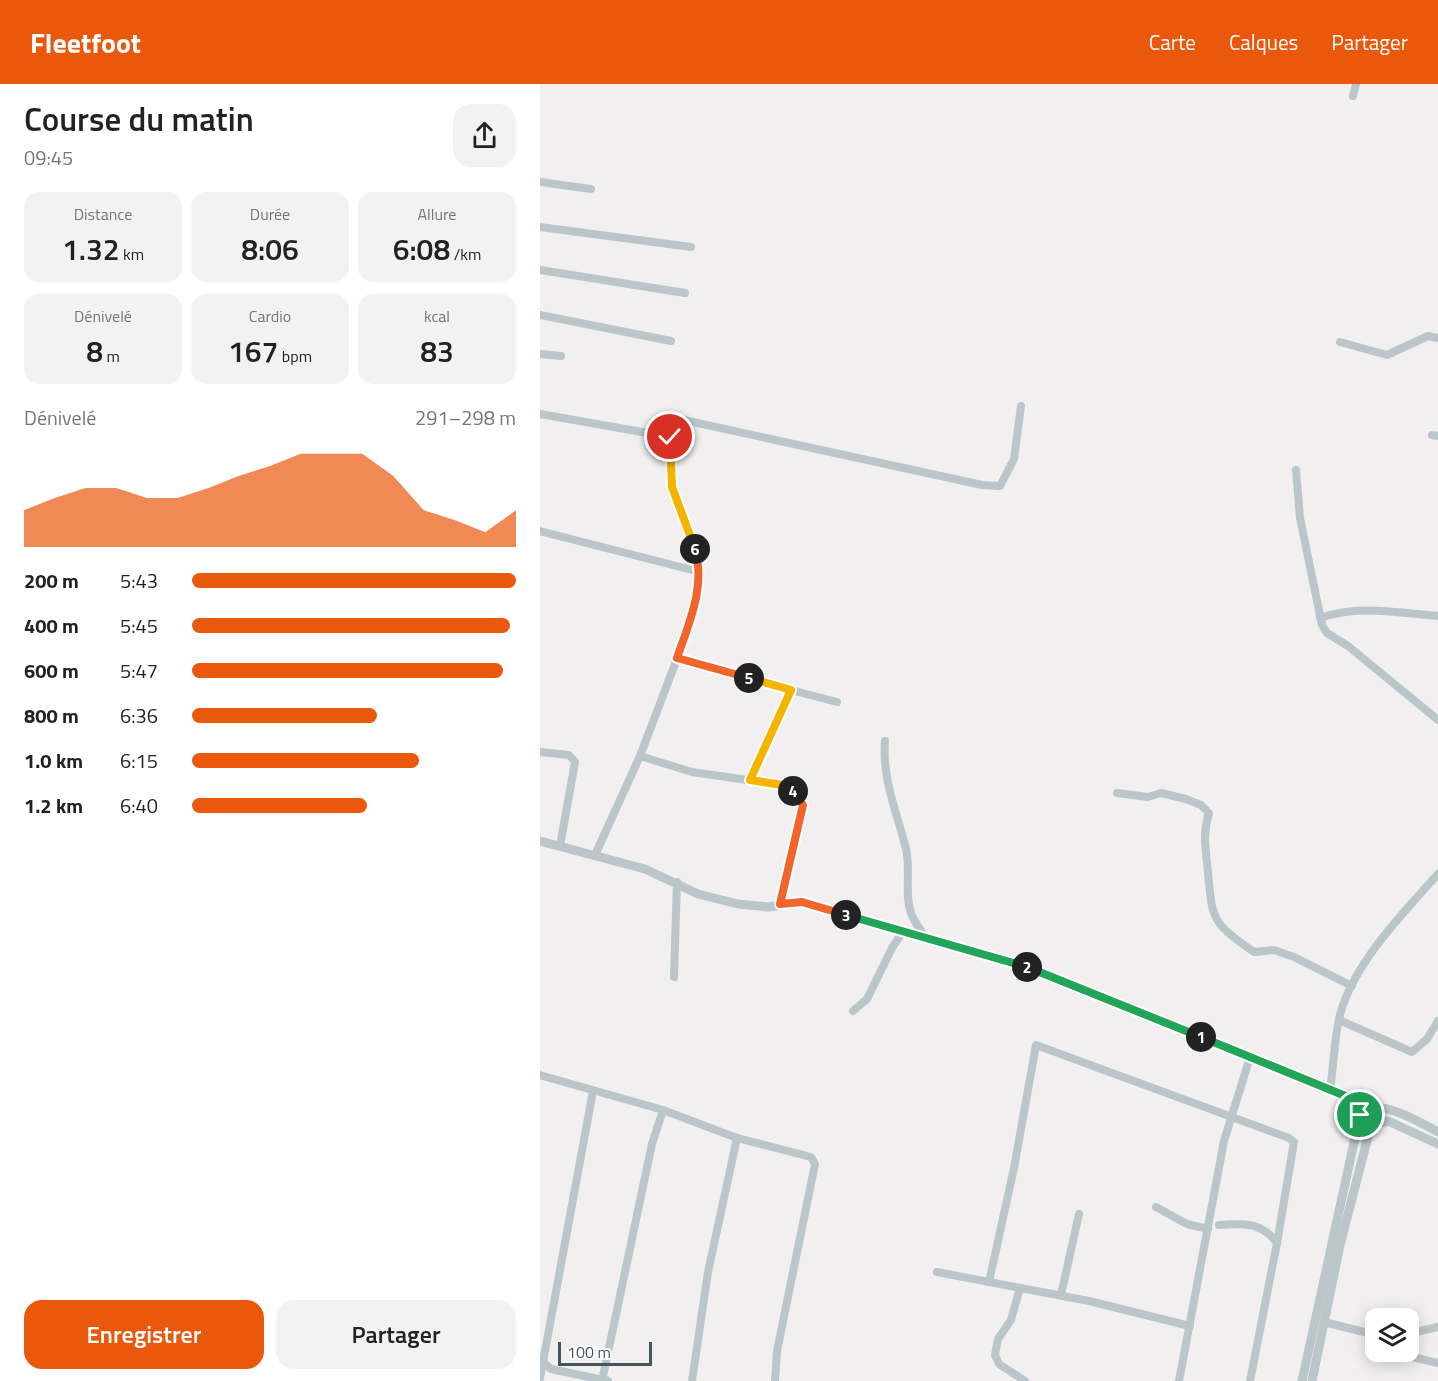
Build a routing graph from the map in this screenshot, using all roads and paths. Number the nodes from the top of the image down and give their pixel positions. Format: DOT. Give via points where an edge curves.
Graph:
graph roads {
  1 [pos="1356,84"];
  2 [pos="1353,96"];
  3 [pos="540,182"];
  4 [pos="591,189"];
  5 [pos="540,227"];
  6 [pos="691,247"];
  7 [pos="540,270"];
  8 [pos="685,293"];
  9 [pos="540,315"];
  10 [pos="1438,338"];
  11 [pos="671,341"];
  12 [pos="1340,342"];
  13 [pos="540,354"];
  14 [pos="561,356"];
  15 [pos="1021,406"];
  16 [pos="540,414"];
  17 [pos="670,417"];
  18 [pos="1296,470"];
  19 [pos="540,531"];
  20 [pos="700,572"];
  21 [pos="1438,616"];
  22 [pos="1320,618"];
  23 [pos="677,658"];
  24 [pos="791,690"];
  25 [pos="837,702"];
  26 [pos="1438,720"];
  27 [pos="885,741"];
  28 [pos="540,752"];
  29 [pos="640,756"];
  30 [pos="750,780"];
  31 [pos="1117,793"];
  32 [pos="540,841"];
  33 [pos="560,846"];
  34 [pos="595,855"];
  35 [pos="1438,874"];
  36 [pos="677,882"];
  37 [pos="780,904"];
  38 [pos="903,931"];
  39 [pos="925,937"];
  40 [pos="674,977"];
  41 [pos="1352,986"];
  42 [pos="853,1011"];
  43 [pos="1339,1020"];
  44 [pos="1438,1021"];
  45 [pos="1250,1057"];
  46 [pos="540,1075"];
  47 [pos="1330,1089"];
  48 [pos="593,1090"];
  49 [pos="1365,1109"];
  50 [pos="663,1110"];
  51 [pos="1231,1118"];
  52 [pos="1373,1123"];
  53 [pos="1438,1132"];
  54 [pos="737,1138"];
  55 [pos="1438,1144"];
  56 [pos="1156,1207"];
  57 [pos="1079,1214"];
  58 [pos="1219,1225"];
  59 [pos="1208,1229"];
  60 [pos="1277,1243"];
  61 [pos="937,1272"];
  62 [pos="989,1282"];
  63 [pos="1020,1287"];
  64 [pos="1061,1295"];
  65 [pos="1324,1322"];
  66 [pos="1190,1326"];
  67 [pos="1438,1327"];
  68 [pos="1419,1331"];
  69 [pos="1365,1332"];
  70 [pos="542,1352"];
  71 [pos="1419,1358"];
  72 [pos="543,1362"];
  73 [pos="1438,1363"];
  74 [pos="540,1378"];
  75 [pos="604,1380"];
  76 [pos="692,1381"];
  77 [pos="775,1381"];
  78 [pos="1025,1381"];
  79 [pos="1179,1381"];
  80 [pos="1250,1381"];
  81 [pos="1302,1381"];
  82 [pos="1312,1381"];
  1 -- 2 [label="street"];
  3 -- 4 [label="street"];
  5 -- 6 [label="street"];
  7 -- 8 [label="street"];
  9 -- 11 [label="street"];
  10 -- 12 [label="street" via="1428,336 1387,355"];
  13 -- 14 [label="street"];
  15 -- 17 [label="street" via="1014,459 1000,486"];
  16 -- 20 [label="street" via="670,437 672,487 696,550"];
  18 -- 22 [label="street" via="1300,518"];
  19 -- 20 [label="street"];
  20 -- 23 [label="street" via="693,612"];
  21 -- 22 [label="street" via="1365,609 1344,610"];
  22 -- 26 [label="street" via="1327,633"];
  23 -- 24 [label="street"];
  23 -- 29 [label="street"];
  24 -- 25 [label="street"];
  24 -- 30 [label="street"];
  27 -- 39 [label="street" via="888,789 906,850 908,900 911,914"];
  28 -- 33 [label="street" via="569,755 575,762"];
  29 -- 30 [label="street" via="692,772"];
  29 -- 34 [label="street"];
  30 -- 37 [label="street" via="789,786 803,805"];
  31 -- 41 [label="street" via="1148,797 1161,793 1201,805 1209,813 1203,833 1210,907 1222,928 1254,952 1274,950"];
  32 -- 33 [label="street"];
  33 -- 34 [label="street"];
  34 -- 36 [label="street"];
  35 -- 41 [label="street" via="1392,927"];
  36 -- 37 [label="street" via="698,894 738,904"];
  36 -- 40 [label="street"];
  37 -- 38 [label="street" via="802,902"];
  38 -- 39 [label="street"];
  38 -- 42 [label="street" via="867,999"];
  39 -- 45 [label="street" via="1030,968"];
  41 -- 43 [label="street"];
  43 -- 44 [label="street" via="1412,1052 1427,1039"];
  43 -- 47 [label="street"];
  45 -- 47 [label="street"];
  45 -- 51 [label="street"];
  46 -- 48 [label="street"];
  47 -- 49 [label="street"];
  48 -- 50 [label="street"];
  48 -- 70 [label="street"];
  49 -- 52 [label="street"];
  49 -- 53 [label="street" via="1380,1108"];
  49 -- 81 [label="street" via="1358,1122"];
  50 -- 54 [label="street"];
  50 -- 75 [label="street" via="652,1144"];
  51 -- 59 [label="street"];
  51 -- 60 [label="street" via="1294,1142"];
  51 -- 62 [label="street" via="1036,1045"];
  52 -- 55 [label="street" via="1388,1121"];
  52 -- 65 [label="street"];
  54 -- 76 [label="street" via="708,1272"];
  54 -- 77 [label="street" via="811,1157 816,1170 777,1352"];
  56 -- 59 [label="street" via="1187,1224"];
  57 -- 64 [label="street"];
  58 -- 60 [label="street" via="1242,1223 1262,1228"];
  59 -- 66 [label="street"];
  60 -- 80 [label="street"];
  61 -- 62 [label="street"];
  62 -- 63 [label="street"];
  63 -- 64 [label="street"];
  63 -- 78 [label="street" via="995,1355 999,1364"];
  64 -- 66 [label="street"];
  65 -- 69 [label="street"];
  65 -- 82 [label="street"];
  66 -- 79 [label="street"];
  67 -- 68 [label="street"];
  70 -- 72 [label="street"];
  71 -- 73 [label="street"];
  72 -- 74 [label="street"];
  72 -- 75 [label="street" via="551,1368"];
}
